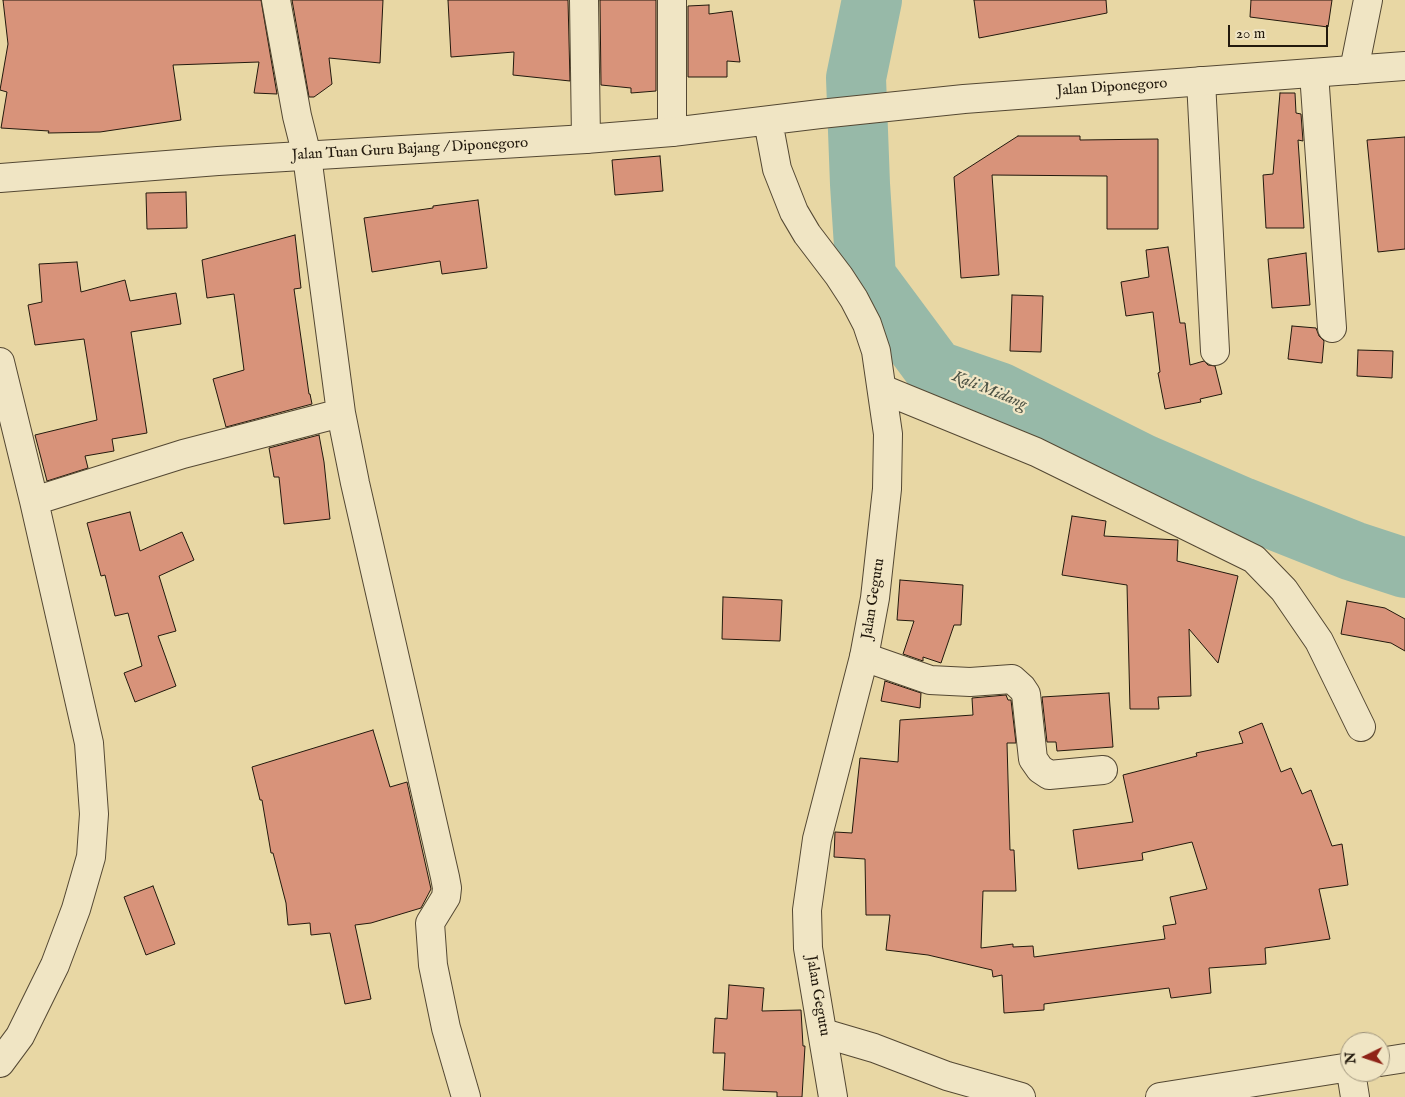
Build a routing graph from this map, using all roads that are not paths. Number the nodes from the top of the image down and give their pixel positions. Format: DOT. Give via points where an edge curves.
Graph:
graph roads {
  1 [pos="276,0"];
  2 [pos="584,0"];
  3 [pos="672,0"];
  4 [pos="1368,0"];
  5 [pos="1405,66"];
  6 [pos="1354,70"];
  7 [pos="1314,73"];
  8 [pos="1201,81"];
  9 [pos="820,114"];
  10 [pos="768,121"];
  11 [pos="672,132"];
  12 [pos="586,139"];
  13 [pos="307,156"];
  14 [pos="0,178"];
  15 [pos="1332,328"];
  16 [pos="1215,351"];
  17 [pos="0,362"];
  18 [pos="882,389"];
  19 [pos="341,413"];
  20 [pos="34,501"];
  21 [pos="864,657"];
  22 [pos="1361,727"];
  23 [pos="1102,770"];
  24 [pos="823,1034"];
  25 [pos="1405,1058"];
  26 [pos="1390,1060"];
  27 [pos="0,1063"];
  28 [pos="1340,1069"];
  29 [pos="1353,1082"];
  30 [pos="1217,1093"];
  31 [pos="466,1097"];
  32 [pos="833,1097"];
  33 [pos="1021,1097"];
  34 [pos="1160,1097"];
  35 [pos="1355,1097"];
  1 -- 13 [label="street"];
  2 -- 12 [label="street"];
  3 -- 11 [label="street"];
  4 -- 6 [label="street"];
  5 -- 6 [label="street, Jalan Diponegoro"];
  6 -- 7 [label="street, Jalan Diponegoro"];
  7 -- 8 [label="street, Jalan Diponegoro"];
  7 -- 15 [label="street"];
  8 -- 9 [label="street, Jalan Diponegoro"];
  8 -- 16 [label="street"];
  9 -- 10 [label="street, Jalan Tuan Guru Bajang / Diponegoro"];
  10 -- 11 [label="street, Jalan Tuan Guru Bajang / Diponegoro"];
  10 -- 18 [label="street, Jalan Gegutu" via="784,190 807,234 839,276 867,324 876,351"];
  11 -- 12 [label="street, Jalan Tuan Guru Bajang / Diponegoro"];
  12 -- 13 [label="street, Jalan Tuan Guru Bajang / Diponegoro"];
  13 -- 14 [label="street, Jalan Tuan Guru Bajang / Diponegoro"];
  13 -- 19 [label="street"];
  17 -- 20 [label="street"];
  18 -- 21 [label="street, Jalan Gegutu" via="888,434 887,489 878,580"];
  18 -- 22 [label="street" via="1036,452 1254,559 1284,590 1319,641"];
  19 -- 20 [label="street" via="183,454"];
  19 -- 31 [label="street" via="354,483 445,877 446,897 430,923 432,958 446,1028"];
  20 -- 27 [label="street" via="89,743 94,814 91,857 56,965 20,1036"];
  21 -- 23 [label="street" via="930,680 1012,679 1026,694 1033,759 1040,769 1049,775"];
  21 -- 24 [label="street, Jalan Gegutu" via="817,839 807,910 808,948"];
  24 -- 32 [label="street, Jalan Gegutu"];
  24 -- 33 [label="street"];
  25 -- 26 [label="street"];
  28 -- 30 [label="street"];
  29 -- 35 [label="street"];
  30 -- 34 [label="street"];
}
